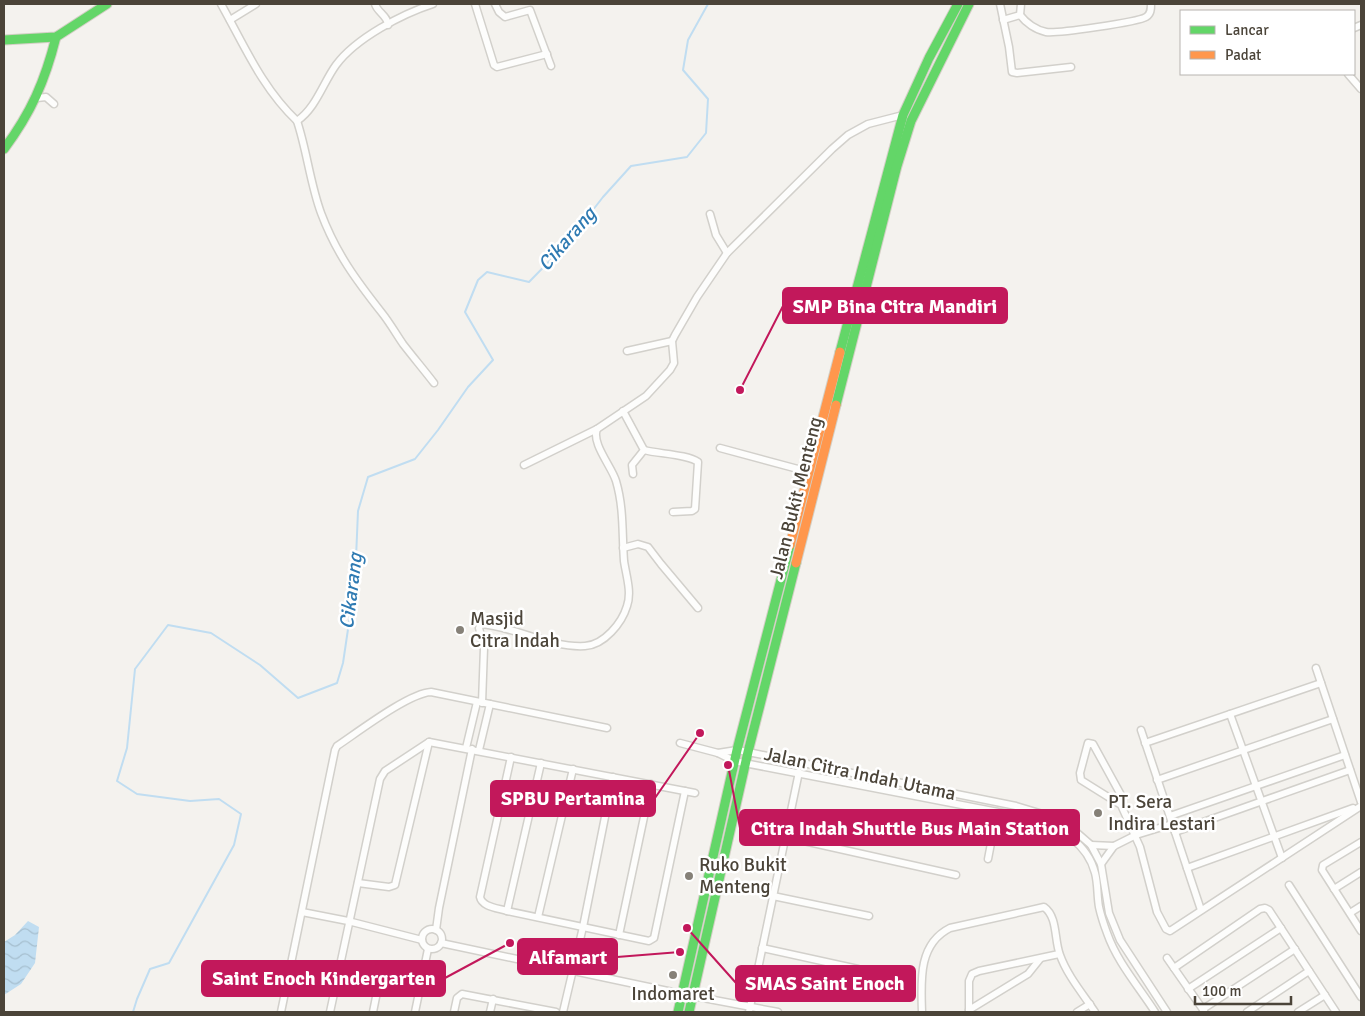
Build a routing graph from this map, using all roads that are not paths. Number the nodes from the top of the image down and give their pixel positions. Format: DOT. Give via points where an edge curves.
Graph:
graph roads {
  1 [pos="107,4"];
  2 [pos="220,4"];
  3 [pos="256,4"];
  4 [pos="375,4"];
  5 [pos="433,4"];
  6 [pos="475,4"];
  7 [pos="495,4"];
  8 [pos="958,4"];
  9 [pos="969,4"];
  10 [pos="1000,4"];
  11 [pos="1020,4"];
  12 [pos="1151,4"];
  13 [pos="419,6"];
  14 [pos="1020,15"];
  15 [pos="230,20"];
  16 [pos="1003,20"];
  17 [pos="388,26"];
  18 [pos="56,36"];
  19 [pos="4,40"];
  20 [pos="547,54"];
  21 [pos="551,66"];
  22 [pos="1071,66"];
  23 [pos="1349,75"];
  24 [pos="1361,89"];
  25 [pos="37,98"];
  26 [pos="54,104"];
  27 [pos="903,115"];
  28 [pos="297,121"];
  29 [pos="4,149"];
  30 [pos="710,214"];
  31 [pos="727,253"];
  32 [pos="672,341"];
  33 [pos="627,351"];
  34 [pos="434,383"];
  35 [pos="623,411"];
  36 [pos="598,429"];
  37 [pos="720,448"];
  38 [pos="644,450"];
  39 [pos="524,465"];
  40 [pos="809,472"];
  41 [pos="633,474"];
  42 [pos="673,512"];
  43 [pos="623,548"];
  44 [pos="698,608"];
  45 [pos="1316,668"];
  46 [pos="1321,682"];
  47 [pos="480,702"];
  48 [pos="490,704"];
  49 [pos="1230,714"];
  50 [pos="1333,719"];
  51 [pos="607,728"];
  52 [pos="1141,730"];
  53 [pos="429,742"];
  54 [pos="1145,743"];
  55 [pos="680,744"];
  56 [pos="472,749"];
  57 [pos="737,750"];
  58 [pos="1243,750"];
  59 [pos="748,752"];
  60 [pos="718,753"];
  61 [pos="1346,756"];
  62 [pos="511,757"];
  63 [pos="734,760"];
  64 [pos="541,762"];
  65 [pos="745,763"];
  66 [pos="573,769"];
  67 [pos="1350,770"];
  68 [pos="799,772"];
  69 [pos="613,777"];
  70 [pos="1158,780"];
  71 [pos="651,784"];
  72 [pos="1256,786"];
  73 [pos="685,791"];
  74 [pos="694,793"];
  75 [pos="1262,801"];
  76 [pos="1361,804"];
  77 [pos="1121,805"];
  78 [pos="997,812"];
  79 [pos="1170,816"];
  80 [pos="1172,824"];
  81 [pos="1175,832"];
  82 [pos="1136,835"];
  83 [pos="1274,836"];
  84 [pos="786,837"];
  85 [pos="1361,842"];
  86 [pos="1091,844"];
  87 [pos="1114,846"];
  88 [pos="1282,858"];
  89 [pos="988,859"];
  90 [pos="1101,864"];
  91 [pos="1187,868"];
  92 [pos="1361,872"];
  93 [pos="956,875"];
  94 [pos="358,882"];
  95 [pos="1290,885"];
  96 [pos="1334,889"];
  97 [pos="773,896"];
  98 [pos="1361,906"];
  99 [pos="507,910"];
  100 [pos="1201,910"];
  101 [pos="302,912"];
  102 [pos="1350,913"];
  103 [pos="869,916"];
  104 [pos="538,917"];
  105 [pos="348,921"];
  106 [pos="583,927"];
  107 [pos="1281,928"];
  108 [pos="436,930"];
  109 [pos="1361,931"];
  110 [pos="619,935"];
  111 [pos="422,940"];
  112 [pos="441,943"];
  113 [pos="762,948"];
  114 [pos="428,949"];
  115 [pos="1295,950"];
  116 [pos="1059,954"];
  117 [pos="1167,958"];
  118 [pos="1040,959"];
  119 [pos="340,964"];
  120 [pos="1174,968"];
  121 [pos="858,969"];
  122 [pos="573,971"];
  123 [pos="1309,971"];
  124 [pos="1188,989"];
  125 [pos="682,994"];
  126 [pos="1325,995"];
  127 [pos="693,996"];
  128 [pos="1361,997"];
  129 [pos="493,999"];
  130 [pos="1090,1004"];
  131 [pos="523,1009"];
  132 [pos="750,1009"];
  133 [pos="969,1011"];
  134 [pos="1204,1011"];
  135 [pos="281,1012"];
  136 [pos="330,1012"];
  137 [pos="373,1012"];
  138 [pos="415,1012"];
  139 [pos="454,1012"];
  140 [pos="490,1012"];
  141 [pos="556,1012"];
  142 [pos="562,1012"];
  143 [pos="678,1012"];
  144 [pos="689,1012"];
  145 [pos="778,1012"];
  146 [pos="922,1012"];
  147 [pos="1077,1012"];
  148 [pos="1095,1012"];
  149 [pos="1155,1012"];
  150 [pos="1167,1012"];
  151 [pos="1247,1012"];
  152 [pos="1298,1012"];
  153 [pos="1336,1012"];
  1 -- 18 [label="street"];
  2 -- 15 [label="street"];
  3 -- 15 [label="street"];
  4 -- 17 [label="street"];
  5 -- 13 [label="street"];
  6 -- 20 [label="street" via="494,65 498,67"];
  7 -- 20 [label="street" via="505,17 530,10"];
  8 -- 27 [label="street, Jalan Bukit Menteng"];
  9 -- 59 [label="street, Jalan Bukit Menteng" via="911,121 897,166"];
  10 -- 16 [label="street"];
  11 -- 14 [label="street"];
  12 -- 14 [label="street" via="1149,15 1144,18 1047,32 1028,24"];
  13 -- 17 [label="street"];
  14 -- 16 [label="street"];
  15 -- 28 [label="street" via="254,66 284,109"];
  16 -- 22 [label="street" via="1014,73"];
  17 -- 28 [label="street" via="350,50 332,71 309,111"];
  18 -- 19 [label="street"];
  18 -- 25 [label="street"];
  20 -- 21 [label="street"];
  23 -- 24 [label="street"];
  25 -- 26 [label="street" via="46,97"];
  25 -- 29 [label="street" via="22,126"];
  27 -- 31 [label="street" via="872,122 848,135"];
  27 -- 40 [label="street, Jalan Bukit Menteng"];
  28 -- 34 [label="street" via="316,196 339,253 368,298"];
  30 -- 31 [label="street"];
  31 -- 32 [label="street"];
  32 -- 33 [label="street"];
  32 -- 35 [label="street" via="672,367 646,396"];
  35 -- 36 [label="street"];
  35 -- 38 [label="street"];
  36 -- 39 [label="street"];
  36 -- 43 [label="street" via="596,439 616,480 623,515"];
  37 -- 40 [label="street"];
  38 -- 41 [label="street" via="632,465"];
  38 -- 42 [label="street" via="686,456 698,462 695,509"];
  40 -- 57 [label="street, Jalan Bukit Menteng"];
  43 -- 44 [label="street" via="638,544 648,547"];
  43 -- 47 [label="street" via="629,585 628,605 621,619 598,644 561,645 481,624 484,648"];
  45 -- 46 [label="street"];
  46 -- 49 [label="street"];
  46 -- 50 [label="street"];
  47 -- 48 [label="street"];
  47 -- 56 [label="street"];
  47 -- 101 [label="street" via="424,692 403,702 337,746"];
  48 -- 51 [label="street"];
  48 -- 56 [label="street"];
  49 -- 54 [label="street"];
  49 -- 58 [label="street"];
  50 -- 58 [label="street"];
  50 -- 61 [label="street"];
  52 -- 54 [label="street"];
  53 -- 56 [label="street"];
  53 -- 94 [label="street" via="382,774"];
  53 -- 94 [label="street" via="395,885"];
  54 -- 70 [label="street"];
  55 -- 60 [label="street"];
  56 -- 62 [label="street"];
  56 -- 108 [label="street"];
  57 -- 59 [label="street, Jalan Citra Indah Utama"];
  57 -- 60 [label="street, Jalan Citra Indah Utama"];
  57 -- 63 [label="street, Jalan Bukit Menteng"];
  58 -- 70 [label="street"];
  58 -- 72 [label="street"];
  59 -- 65 [label="street, Jalan Bukit Menteng"];
  59 -- 86 [label="street, Jalan Citra Indah Utama" via="1036,811 1068,825"];
  60 -- 63 [label="street, Jalan Citra Indah Utama"];
  61 -- 67 [label="street"];
  61 -- 72 [label="street"];
  62 -- 64 [label="street"];
  62 -- 99 [label="street" via="480,897 485,904"];
  63 -- 65 [label="street, Jalan Citra Indah Utama"];
  63 -- 125 [label="street, Jalan Bukit Menteng"];
  64 -- 66 [label="street"];
  64 -- 99 [label="street"];
  65 -- 68 [label="street, Jalan Citra Indah Utama"];
  65 -- 127 [label="street, Jalan Bukit Menteng"];
  66 -- 69 [label="street"];
  66 -- 104 [label="street"];
  67 -- 75 [label="street"];
  67 -- 76 [label="street"];
  68 -- 78 [label="street, Jalan Citra Indah Utama"];
  68 -- 84 [label="street"];
  69 -- 71 [label="street"];
  69 -- 106 [label="street"];
  70 -- 79 [label="street"];
  71 -- 73 [label="street"];
  71 -- 110 [label="street"];
  72 -- 75 [label="street"];
  72 -- 79 [label="street"];
  73 -- 74 [label="street"];
  73 -- 110 [label="street" via="654,938 649,941"];
  75 -- 81 [label="street"];
  75 -- 83 [label="street"];
  76 -- 83 [label="street"];
  76 -- 88 [label="street"];
  77 -- 77 [label="street" via="1081,780 1088,743 1092,744 1120,795"];
  77 -- 82 [label="street"];
  78 -- 89 [label="street"];
  78 -- 149 [label="street, Jalan Citra Indah Utama" via="1034,819 1060,830 1083,849 1096,873 1099,908 1107,934"];
  79 -- 80 [label="street"];
  80 -- 81 [label="street"];
  80 -- 82 [label="street"];
  81 -- 91 [label="street"];
  82 -- 87 [label="street"];
  82 -- 100 [label="street" via="1157,912 1166,929 1170,931"];
  83 -- 88 [label="street"];
  83 -- 91 [label="street"];
  84 -- 93 [label="street"];
  84 -- 97 [label="street"];
  85 -- 96 [label="street" via="1322,867"];
  86 -- 87 [label="street"];
  86 -- 90 [label="street, Jalan Citra Indah Utama"];
  87 -- 90 [label="street"];
  88 -- 100 [label="street"];
  90 -- 150 [label="street, Jalan Citra Indah Utama" via="1109,913 1120,940"];
  91 -- 100 [label="street"];
  92 -- 96 [label="street"];
  94 -- 105 [label="street"];
  95 -- 128 [label="street"];
  96 -- 102 [label="street"];
  97 -- 103 [label="street"];
  97 -- 113 [label="street"];
  98 -- 102 [label="street"];
  99 -- 104 [label="street"];
  101 -- 105 [label="street"];
  101 -- 135 [label="street"];
  102 -- 109 [label="street"];
  104 -- 106 [label="street"];
  105 -- 111 [label="street"];
  105 -- 119 [label="street"];
  106 -- 110 [label="street"];
  106 -- 122 [label="street"];
  107 -- 115 [label="street"];
  107 -- 120 [label="street" via="1270,910 1260,909"];
  107 -- 124 [label="street"];
  108 -- 111 [label="street" via="425,932"];
  108 -- 112 [label="street" via="441,936"];
  111 -- 114 [label="street"];
  112 -- 114 [label="street" via="436,949"];
  112 -- 122 [label="street"];
  113 -- 121 [label="street"];
  113 -- 132 [label="street"];
  114 -- 138 [label="street"];
  115 -- 123 [label="street"];
  115 -- 134 [label="street"];
  116 -- 118 [label="street"];
  116 -- 130 [label="street"];
  116 -- 146 [label="street" via="1052,915 1044,907 950,928 940,933 931,944 924,961"];
  117 -- 120 [label="street"];
  118 -- 133 [label="street" via="1028,974"];
  118 -- 133 [label="street" via="972,974"];
  119 -- 136 [label="street"];
  119 -- 137 [label="street" via="378,976"];
  120 -- 124 [label="street"];
  122 -- 125 [label="street"];
  122 -- 142 [label="street"];
  123 -- 126 [label="street"];
  123 -- 151 [label="street"];
  124 -- 134 [label="street"];
  125 -- 127 [label="street"];
  125 -- 143 [label="street, Jalan Bukit Menteng"];
  126 -- 152 [label="street"];
  126 -- 153 [label="street"];
  127 -- 132 [label="street"];
  127 -- 144 [label="street, Jalan Bukit Menteng"];
  129 -- 131 [label="street"];
  129 -- 139 [label="street" via="462,994 457,998"];
  129 -- 140 [label="street"];
  130 -- 147 [label="street"];
  130 -- 148 [label="street"];
  131 -- 141 [label="street"];
  132 -- 145 [label="street"];
}
